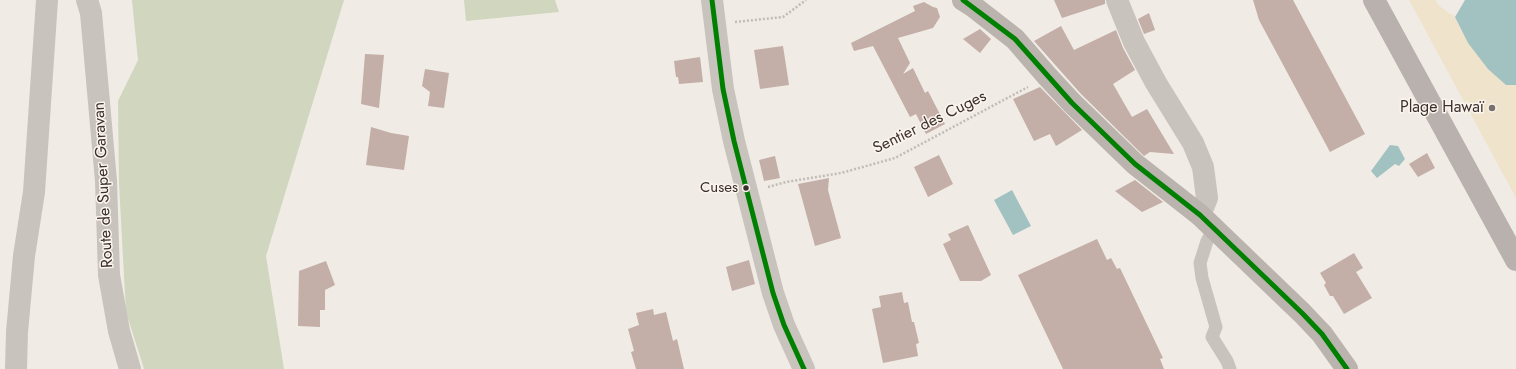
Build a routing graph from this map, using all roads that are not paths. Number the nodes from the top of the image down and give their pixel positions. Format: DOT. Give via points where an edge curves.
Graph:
graph roads {
  1 [pos="47,0"];
  2 [pos="86,0"];
  3 [pos="712,0"];
  4 [pos="963,0"];
  5 [pos="1117,0"];
  6 [pos="1374,0"];
  7 [pos="1207,222"];
  8 [pos="1516,260"];
  9 [pos="16,369"];
  10 [pos="130,369"];
  11 [pos="804,369"];
  12 [pos="1230,369"];
  13 [pos="1347,369"];
  1 -- 9 [label="street" via="34,192 24,256"];
  2 -- 10 [label="street, Route de Super Garavan" via="92,13 106,181 109,276 119,331"];
  3 -- 11 [label="street" via="723,89 734,141 773,293"];
  4 -- 7 [label="main road" via="1015,39 1047,76 1134,164"];
  5 -- 7 [label="street" via="1134,42 1193,143 1203,167 1208,198"];
  6 -- 8 [label="main road"];
  7 -- 12 [label="lane" via="1207,241 1200,263 1202,278 1216,327 1212,337"];
  7 -- 13 [label="main road" via="1322,334"];
}
